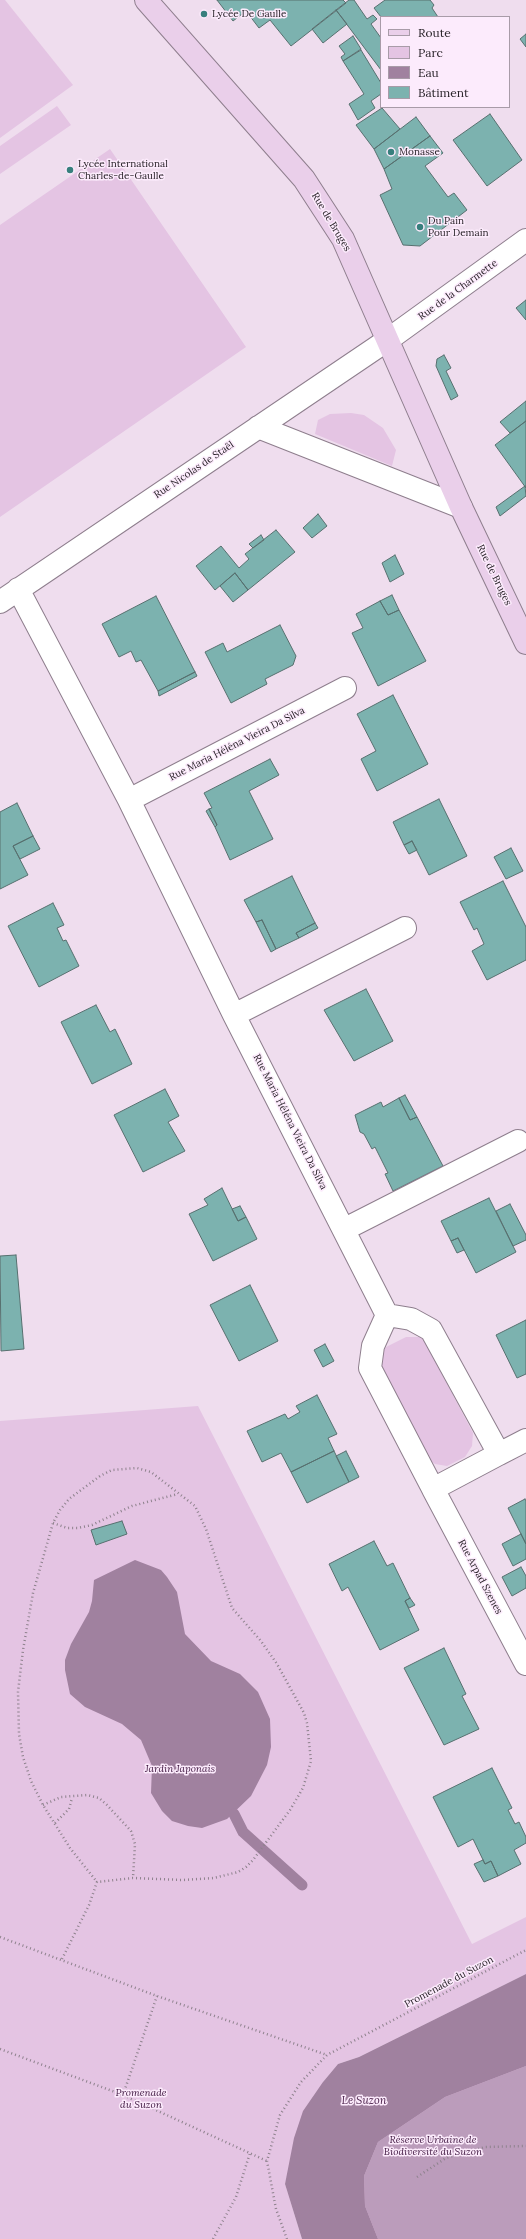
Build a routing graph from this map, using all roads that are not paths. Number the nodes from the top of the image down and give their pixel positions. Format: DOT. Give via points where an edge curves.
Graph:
graph roads {
  1 [pos="146,0"];
  2 [pos="526,240"];
  3 [pos="389,339"];
  4 [pos="258,427"];
  5 [pos="461,507"];
  6 [pos="18,589"];
  7 [pos="0,602"];
  8 [pos="526,643"];
  9 [pos="345,688"];
  10 [pos="129,800"];
  11 [pos="405,928"];
  12 [pos="234,1015"];
  13 [pos="518,1141"];
  14 [pos="345,1229"];
  15 [pos="387,1315"];
  16 [pos="526,1440"];
  17 [pos="499,1454"];
  18 [pos="433,1489"];
  19 [pos="526,1664"];
  1 -- 3 [label="street, Rue de Bruges" via="304,179 343,238"];
  2 -- 3 [label="street, Rue de la Charmette"];
  3 -- 4 [label="street, Rue Nicolas de Staël"];
  3 -- 5 [label="street, Rue de Bruges"];
  4 -- 5 [label="street"];
  4 -- 6 [label="street, Rue Nicolas de Staël"];
  5 -- 8 [label="street, Rue de Bruges"];
  6 -- 7 [label="street, Rue Nicolas de Staël"];
  6 -- 10 [label="street, Rue Maria Héléna Vieira Da Silva"];
  9 -- 10 [label="street, Rue Maria Héléna Vieira Da Silva"];
  10 -- 12 [label="street, Rue Maria Héléna Vieira Da Silva"];
  11 -- 12 [label="street"];
  12 -- 14 [label="street, Rue Maria Héléna Vieira Da Silva"];
  13 -- 14 [label="street"];
  14 -- 15 [label="street, Rue Maria Héléna Vieira Da Silva"];
  15 -- 17 [label="street" via="411,1319 431,1330"];
  15 -- 18 [label="street" via="373,1346 370,1368"];
  16 -- 17 [label="street"];
  17 -- 18 [label="street"];
  18 -- 19 [label="street, Rue Arpad Szenes"];
}
